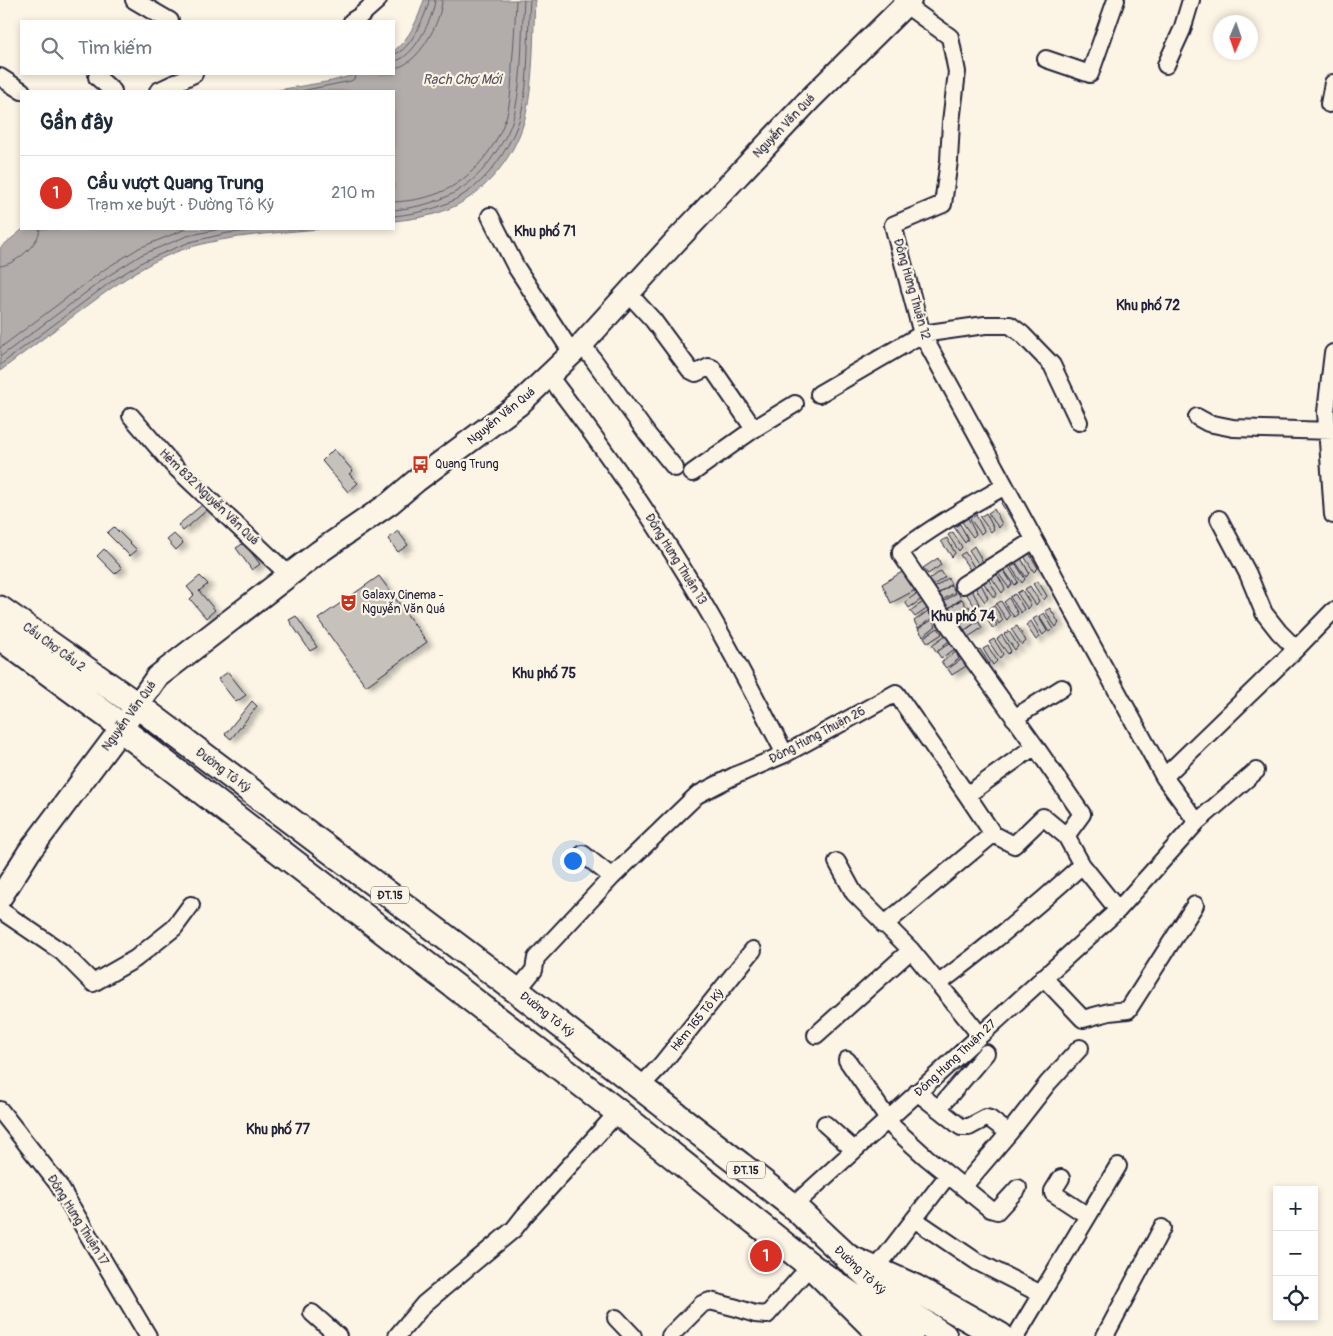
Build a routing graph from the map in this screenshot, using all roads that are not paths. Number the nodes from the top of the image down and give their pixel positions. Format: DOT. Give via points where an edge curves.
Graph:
graph roads {
  1 [pos="134,0"];
  2 [pos="378,0"];
  3 [pos="1116,0"];
  4 [pos="1191,0"];
  5 [pos="908,2"];
  6 [pos="164,17"];
  7 [pos="354,20"];
  8 [pos="1046,59"];
  9 [pos="1166,65"];
  10 [pos="192,75"];
  11 [pos="0,77"];
  12 [pos="97,77"];
  13 [pos="1333,83"];
  14 [pos="20,90"];
  15 [pos="112,90"];
  16 [pos="160,90"];
  17 [pos="1329,104"];
  18 [pos="490,216"];
  19 [pos="628,293"];
  20 [pos="922,334"];
  21 [pos="577,349"];
  22 [pos="1333,352"];
  23 [pos="549,376"];
  24 [pos="819,394"];
  25 [pos="795,404"];
  26 [pos="131,416"];
  27 [pos="1197,417"];
  28 [pos="1079,422"];
  29 [pos="754,429"];
  30 [pos="1330,431"];
  31 [pos="675,468"];
  32 [pos="692,473"];
  33 [pos="1005,486"];
  34 [pos="1333,516"];
  35 [pos="1219,519"];
  36 [pos="1034,540"];
  37 [pos="290,576"];
  38 [pos="963,584"];
  39 [pos="0,608"];
  40 [pos="1333,611"];
  41 [pos="0,637"];
  42 [pos="1296,649"];
  43 [pos="1062,688"];
  44 [pos="98,693"];
  45 [pos="138,706"];
  46 [pos="1014,718"];
  47 [pos="121,729"];
  48 [pos="1035,746"];
  49 [pos="785,754"];
  50 [pos="1256,771"];
  51 [pos="1164,777"];
  52 [pos="968,795"];
  53 [pos="1197,822"];
  54 [pos="993,834"];
  55 [pos="1066,836"];
  56 [pos="583,854"];
  57 [pos="837,862"];
  58 [pos="1082,865"];
  59 [pos="612,877"];
  60 [pos="0,898"];
  61 [pos="191,905"];
  62 [pos="1195,905"];
  63 [pos="0,910"];
  64 [pos="1118,910"];
  65 [pos="884,925"];
  66 [pos="753,950"];
  67 [pos="911,950"];
  68 [pos="1043,977"];
  69 [pos="938,984"];
  70 [pos="518,991"];
  71 [pos="816,1035"];
  72 [pos="980,1035"];
  73 [pos="1080,1048"];
  74 [pos="986,1053"];
  75 [pos="847,1060"];
  76 [pos="640,1087"];
  77 [pos="917,1092"];
  78 [pos="938,1109"];
  79 [pos="0,1110"];
  80 [pos="618,1112"];
  81 [pos="888,1119"];
  82 [pos="825,1124"];
  83 [pos="1009,1133"];
  84 [pos="854,1150"];
  85 [pos="1118,1166"];
  86 [pos="948,1175"];
  87 [pos="1061,1178"];
  88 [pos="963,1187"];
  89 [pos="1018,1188"];
  90 [pos="793,1206"];
  91 [pos="1088,1216"];
  92 [pos="914,1219"];
  93 [pos="1162,1228"];
  94 [pos="848,1258"];
  95 [pos="814,1268"];
  96 [pos="874,1270"];
  97 [pos="1041,1294"];
  98 [pos="312,1313"];
  99 [pos="616,1318"];
  100 [pos="148,1336"];
  101 [pos="338,1336"];
  102 [pos="396,1336"];
  103 [pos="632,1336"];
  104 [pos="670,1336"];
  105 [pos="883,1336"];
  106 [pos="910,1336"];
  107 [pos="944,1336"];
  108 [pos="1000,1336"];
  109 [pos="1016,1336"];
  110 [pos="1105,1336"];
  1 -- 6 [label="street"];
  2 -- 7 [label="street"];
  3 -- 8 [label="street" via="1090,74"];
  4 -- 9 [label="street"];
  5 -- 19 [label="main road, Nguyễn Văn Quá" via="811,98"];
  5 -- 20 [label="street, Đông Hưng Thuận 12" via="950,36 957,72 943,204 893,225"];
  10 -- 16 [label="street"];
  11 -- 14 [label="street"];
  12 -- 15 [label="street"];
  13 -- 17 [label="street"];
  18 -- 21 [label="street" via="516,267"];
  19 -- 21 [label="main road, Nguyễn Văn Quá"];
  19 -- 29 [label="street" via="653,320 690,370 696,373 712,368"];
  20 -- 24 [label="street"];
  20 -- 28 [label="street" via="985,325 1010,325 1052,365"];
  20 -- 33 [label="street, Đông Hưng Thuận 12"];
  21 -- 23 [label="main road, Nguyễn Văn Quá"];
  21 -- 31 [label="street"];
  22 -- 30 [label="street" via="1326,412"];
  23 -- 37 [label="main road, Nguyễn Văn Quá" via="518,405"];
  23 -- 49 [label="street, Đông Hưng Thuận 13" via="598,440 661,534 703,602"];
  25 -- 29 [label="street"];
  26 -- 37 [label="street, Hẻm 832 Nguyễn Văn Quá" via="173,465"];
  27 -- 30 [label="street" via="1208,424 1234,428"];
  29 -- 32 [label="street"];
  30 -- 34 [label="street"];
  33 -- 36 [label="street, Đông Hưng Thuận 12"];
  33 -- 46 [label="street" via="913,542 901,554"];
  35 -- 42 [label="street" via="1264,613"];
  36 -- 38 [label="street"];
  36 -- 51 [label="street, Đông Hưng Thuận 12"];
  37 -- 45 [label="main road, Nguyễn Văn Quá" via="157,677"];
  39 -- 44 [label="main road, Cầu Chợ Cầu 2"];
  40 -- 42 [label="street"];
  41 -- 44 [label="main road"];
  42 -- 51 [label="street"];
  43 -- 46 [label="street"];
  44 -- 45 [label="main road"];
  44 -- 47 [label="main road"];
  45 -- 47 [label="main road, Nguyễn Văn Quá"];
  45 -- 70 [label="main road, Đường Tô Ký / ĐT.15"];
  46 -- 48 [label="street"];
  47 -- 60 [label="main road, Nguyễn Văn Quá" via="29,852"];
  47 -- 80 [label="main road, Đường Tô Ký / ĐT.15"];
  48 -- 52 [label="street"];
  48 -- 55 [label="street" via="1082,814"];
  49 -- 52 [label="street, Đông Hưng Thuận 26" via="896,693"];
  49 -- 59 [label="street, Đông Hưng Thuận 26" via="697,795"];
  50 -- 53 [label="street, Đông Hưng Thuận 27"];
  51 -- 53 [label="street, Đông Hưng Thuận 12"];
  52 -- 54 [label="street, Đông Hưng Thuận 26"];
  53 -- 64 [label="street, Đông Hưng Thuận 27"];
  54 -- 55 [label="street" via="1014,845 1043,817"];
  54 -- 65 [label="street"];
  55 -- 58 [label="street"];
  56 -- 59 [label="street"];
  57 -- 65 [label="street" via="854,893"];
  58 -- 64 [label="street"];
  58 -- 69 [label="street" via="1033,909"];
  59 -- 70 [label="street, Đông Hưng Thuận 26" via="536,958 534,970"];
  61 -- 63 [label="street" via="174,928 135,959 93,983 62,952"];
  62 -- 68 [label="street" via="1128,1010 1083,1019"];
  64 -- 68 [label="street, Đông Hưng Thuận 27"];
  65 -- 67 [label="street"];
  66 -- 76 [label="street, Hẻm 165 Tô Ký"];
  67 -- 69 [label="street"];
  67 -- 71 [label="street"];
  68 -- 72 [label="street, Đông Hưng Thuận 27"];
  69 -- 72 [label="street"];
  70 -- 76 [label="main road, Đường Tô Ký / ĐT.15"];
  72 -- 77 [label="street, Đông Hưng Thuận 27"];
  73 -- 83 [label="street"];
  74 -- 78 [label="street"];
  75 -- 81 [label="street"];
  76 -- 80 [label="main road"];
  76 -- 90 [label="main road, Đường Tô Ký / ĐT.15"];
  77 -- 78 [label="street"];
  77 -- 81 [label="street, Đông Hưng Thuận 27"];
  78 -- 83 [label="street" via="961,1127 970,1127 986,1118"];
  79 -- 100 [label="street, Đông Hưng Thuận 17" via="58,1184"];
  80 -- 95 [label="main road, Đường Tô Ký / ĐT.15"];
  80 -- 102 [label="street" via="514,1229 424,1304"];
  81 -- 84 [label="street, Đông Hưng Thuận 27"];
  81 -- 86 [label="street"];
  82 -- 84 [label="street"];
  83 -- 88 [label="street"];
  84 -- 90 [label="street, Đông Hưng Thuận 27"];
  85 -- 91 [label="street"];
  86 -- 88 [label="street"];
  86 -- 92 [label="street"];
  87 -- 91 [label="street" via="1053,1193"];
  88 -- 89 [label="street" via="996,1211"];
  90 -- 94 [label="main road, Đường Tô Ký / ĐT.15"];
  91 -- 97 [label="street"];
  92 -- 96 [label="street"];
  92 -- 97 [label="street" via="976,1261"];
  93 -- 110 [label="street"];
  94 -- 96 [label="highway"];
  94 -- 107 [label="main road, Đường Tô Ký / ĐT.15" via="902,1309"];
  95 -- 104 [label="street" via="767,1315 710,1301 702,1304"];
  95 -- 105 [label="highway"];
  95 -- 106 [label="main road, Đường Tô Ký / ĐT.15"];
  96 -- 108 [label="highway" via="915,1288"];
  97 -- 109 [label="street"];
  98 -- 101 [label="street"];
  99 -- 103 [label="street"];
}
